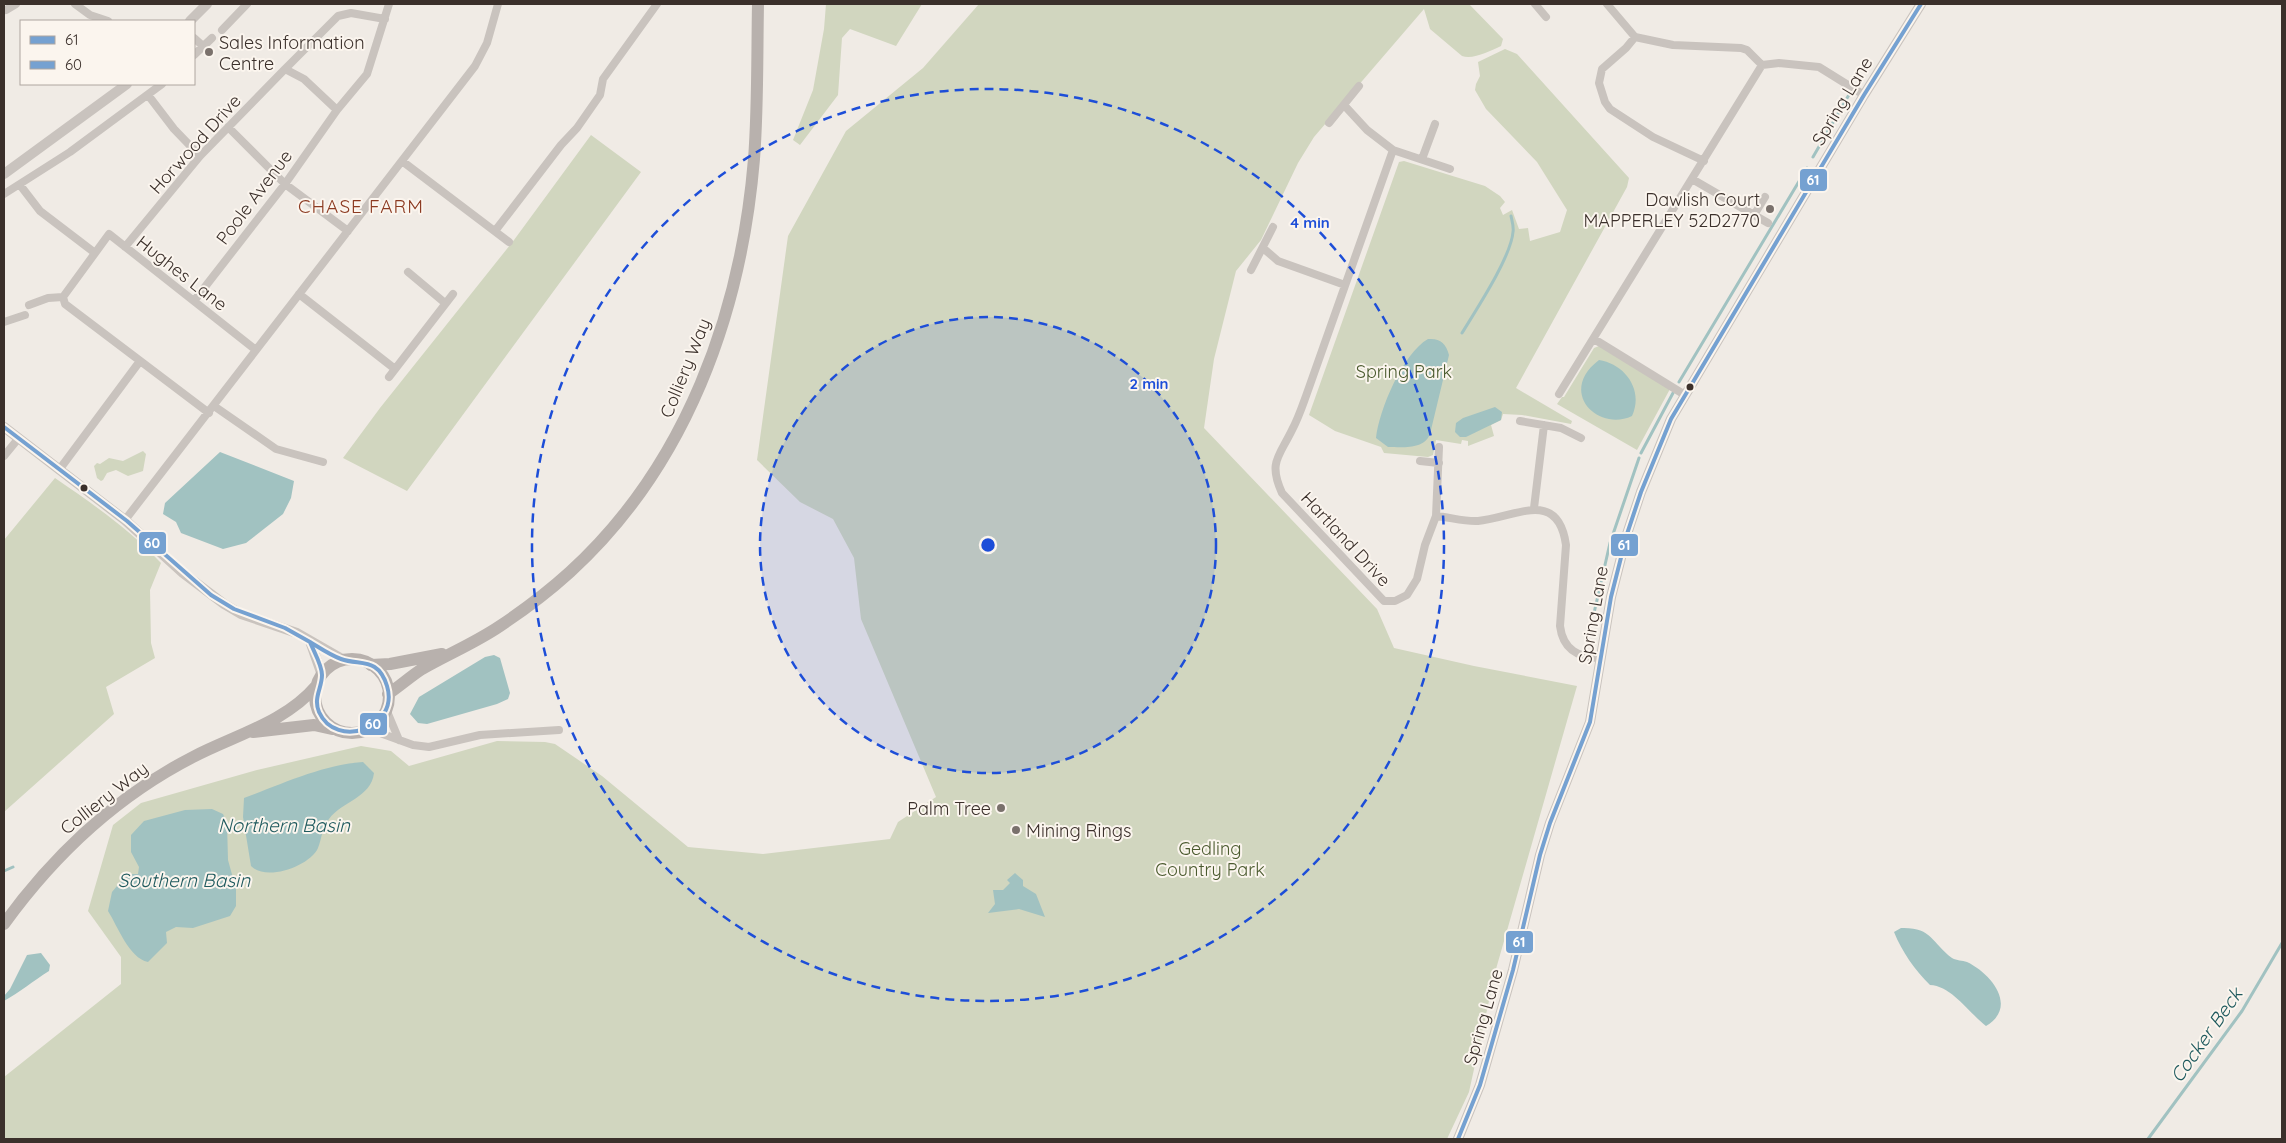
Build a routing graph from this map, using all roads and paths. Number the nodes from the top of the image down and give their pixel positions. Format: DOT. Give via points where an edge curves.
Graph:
graph roads {
  1 [pos="16,4"];
  2 [pos="75,4"];
  3 [pos="207,4"];
  4 [pos="247,4"];
  5 [pos="389,4"];
  6 [pos="498,4"];
  7 [pos="657,4"];
  8 [pos="758,4"];
  9 [pos="1535,4"];
  10 [pos="1607,4"];
  11 [pos="1921,4"];
  12 [pos="6,10"];
  13 [pos="1546,17"];
  14 [pos="385,18"];
  15 [pos="105,20"];
  16 [pos="191,20"];
  17 [pos="222,30"];
  18 [pos="212,38"];
  19 [pos="1635,38"];
  20 [pos="195,39"];
  21 [pos="203,46"];
  22 [pos="195,54"];
  23 [pos="1762,65"];
  24 [pos="285,69"];
  25 [pos="126,85"];
  26 [pos="161,85"];
  27 [pos="1359,86"];
  28 [pos="148,95"];
  29 [pos="1864,95"];
  30 [pos="1344,105"];
  31 [pos="337,110"];
  32 [pos="1329,123"];
  33 [pos="1435,124"];
  34 [pos="228,127"];
  35 [pos="1393,150"];
  36 [pos="200,156"];
  37 [pos="1422,159"];
  38 [pos="402,161"];
  39 [pos="1704,161"];
  40 [pos="1450,169"];
  41 [pos="4,174"];
  42 [pos="1692,179"];
  43 [pos="285,184"];
  44 [pos="20,185"];
  45 [pos="4,194"];
  46 [pos="1765,197"];
  47 [pos="1754,215"];
  48 [pos="1768,223"];
  49 [pos="1273,227"];
  50 [pos="348,231"];
  51 [pos="494,231"];
  52 [pos="509,242"];
  53 [pos="125,246"];
  54 [pos="1262,248"];
  55 [pos="95,253"];
  56 [pos="1251,270"];
  57 [pos="408,272"];
  58 [pos="1345,285"];
  59 [pos="299,294"];
  60 [pos="453,294"];
  61 [pos="63,296"];
  62 [pos="194,301"];
  63 [pos="446,303"];
  64 [pos="29,305"];
  65 [pos="25,314"];
  66 [pos="4,322"];
  67 [pos="1594,339"];
  68 [pos="256,350"];
  69 [pos="140,360"];
  70 [pos="395,369"];
  71 [pos="389,377"];
  72 [pos="1559,394"];
  73 [pos="1685,395"];
  74 [pos="214,406"];
  75 [pos="209,413"];
  76 [pos="1520,421"];
  77 [pos="1544,425"];
  78 [pos="4,427"];
  79 [pos="18,438"];
  80 [pos="1580,438"];
  81 [pos="1439,447"];
  82 [pos="4,456"];
  83 [pos="1420,461"];
  84 [pos="323,462"];
  85 [pos="1439,463"];
  86 [pos="60,470"];
  87 [pos="1534,508"];
  88 [pos="1436,516"];
  89 [pos="126,520"];
  90 [pos="310,642"];
  91 [pos="457,651"];
  92 [pos="1601,658"];
  93 [pos="344,660"];
  94 [pos="371,665"];
  95 [pos="319,680"];
  96 [pos="388,694"];
  97 [pos="386,709"];
  98 [pos="369,729"];
  99 [pos="559,730"];
  100 [pos="339,731"];
  101 [pos="251,732"];
  102 [pos="399,740"];
  103 [pos="4,924"];
  104 [pos="1458,1139"];
  1 -- 12 [label="street"];
  2 -- 15 [label="street" via="90,15"];
  3 -- 16 [label="street"];
  4 -- 17 [label="street"];
  5 -- 14 [label="street, Poole Avenue"];
  6 -- 38 [label="street" via="480,59"];
  7 -- 51 [label="street" via="603,79 600,95 577,128"];
  8 -- 91 [label="main road, Colliery Way" via="754,159 745,232 730,299 696,398 661,464 620,520 595,547 530,604 499,627"];
  9 -- 13 [label="street"];
  10 -- 19 [label="street"];
  11 -- 29 [label="street, Spring Lane"];
  14 -- 24 [label="street, Horwood Drive" via="351,13 338,16"];
  14 -- 31 [label="street, Poole Avenue" via="367,74"];
  18 -- 21 [label="street"];
  19 -- 23 [label="street" via="1673,45 1741,48"];
  19 -- 39 [label="street" via="1602,69 1599,83 1605,102 1610,109 1653,137"];
  20 -- 21 [label="street"];
  21 -- 22 [label="street"];
  23 -- 29 [label="street" via="1779,62 1819,67"];
  23 -- 39 [label="street"];
  24 -- 31 [label="street" via="304,79"];
  24 -- 34 [label="street, Horwood Drive"];
  25 -- 41 [label="street"];
  26 -- 28 [label="street"];
  27 -- 30 [label="street"];
  28 -- 36 [label="street"];
  28 -- 44 [label="street"];
  29 -- 73 [label="street, Spring Lane"];
  30 -- 32 [label="street"];
  30 -- 35 [label="street" via="1366,130"];
  31 -- 43 [label="street, Poole Avenue"];
  33 -- 37 [label="street"];
  34 -- 36 [label="street, Horwood Drive"];
  34 -- 43 [label="street"];
  35 -- 37 [label="street"];
  35 -- 58 [label="street, Hartland Drive"];
  36 -- 53 [label="street, Horwood Drive"];
  37 -- 40 [label="street"];
  38 -- 50 [label="street"];
  38 -- 51 [label="street"];
  39 -- 42 [label="street"];
  42 -- 47 [label="street"];
  42 -- 67 [label="street"];
  43 -- 50 [label="street"];
  43 -- 62 [label="street, Poole Avenue"];
  44 -- 45 [label="street"];
  44 -- 55 [label="street" via="40,211"];
  46 -- 47 [label="street"];
  47 -- 48 [label="street"];
  49 -- 54 [label="street"];
  50 -- 59 [label="street"];
  51 -- 52 [label="street"];
  53 -- 55 [label="street, Hughes Lane" via="109,234"];
  53 -- 62 [label="street, Hughes Lane"];
  54 -- 56 [label="street"];
  54 -- 58 [label="street" via="1278,261"];
  55 -- 61 [label="street"];
  57 -- 63 [label="street"];
  58 -- 88 [label="street, Hartland Drive" via="1293,429 1277,455 1275,476 1282,492 1384,601 1395,601 1407,595 1417,579"];
  59 -- 68 [label="street"];
  59 -- 70 [label="street"];
  60 -- 63 [label="street"];
  61 -- 64 [label="street"];
  61 -- 69 [label="street" via="65,304"];
  62 -- 68 [label="street, Hughes Lane"];
  63 -- 70 [label="street"];
  65 -- 66 [label="street"];
  67 -- 72 [label="street"];
  67 -- 73 [label="street"];
  68 -- 74 [label="street"];
  69 -- 75 [label="street"];
  69 -- 86 [label="street"];
  70 -- 71 [label="street"];
  73 -- 92 [label="street, Spring Lane" via="1667,428 1627,534 1611,597"];
  74 -- 75 [label="street"];
  74 -- 84 [label="street" via="276,449"];
  75 -- 89 [label="street"];
  76 -- 77 [label="street"];
  77 -- 80 [label="street" via="1561,428"];
  77 -- 87 [label="street"];
  78 -- 79 [label="street"];
  79 -- 82 [label="street"];
  79 -- 86 [label="street"];
  81 -- 85 [label="street"];
  83 -- 85 [label="street"];
  85 -- 88 [label="street"];
  86 -- 89 [label="street"];
  87 -- 88 [label="street" via="1478,521"];
  87 -- 92 [label="street" via="1555,519 1564,535 1560,626 1564,642 1578,654"];
  89 -- 90 [label="street" via="183,573 224,604 241,614 285,628"];
  90 -- 93 [label="street"];
  90 -- 95 [label="street"];
  91 -- 94 [label="main road, Colliery Way"];
  91 -- 96 [label="main road, Colliery Way" via="421,670"];
  92 -- 104 [label="street, Spring Lane" via="1590,722 1550,823 1490,1050"];
  93 -- 94 [label="main road" via="362,660"];
  93 -- 95 [label="main road" via="330,666"];
  94 -- 96 [label="main road" via="385,680"];
  95 -- 100 [label="main road" via="315,697 320,715"];
  95 -- 101 [label="main road, Colliery Way" via="299,704"];
  96 -- 97 [label="main road"];
  97 -- 98 [label="main road"];
  97 -- 102 [label="street"];
  98 -- 100 [label="main road" via="355,733"];
  98 -- 102 [label="street"];
  99 -- 102 [label="street" via="480,734 430,747"];
  100 -- 101 [label="main road, Colliery Way" via="314,726"];
  101 -- 103 [label="main road, Colliery Way" via="193,758 132,794 80,836 45,872"];
}
